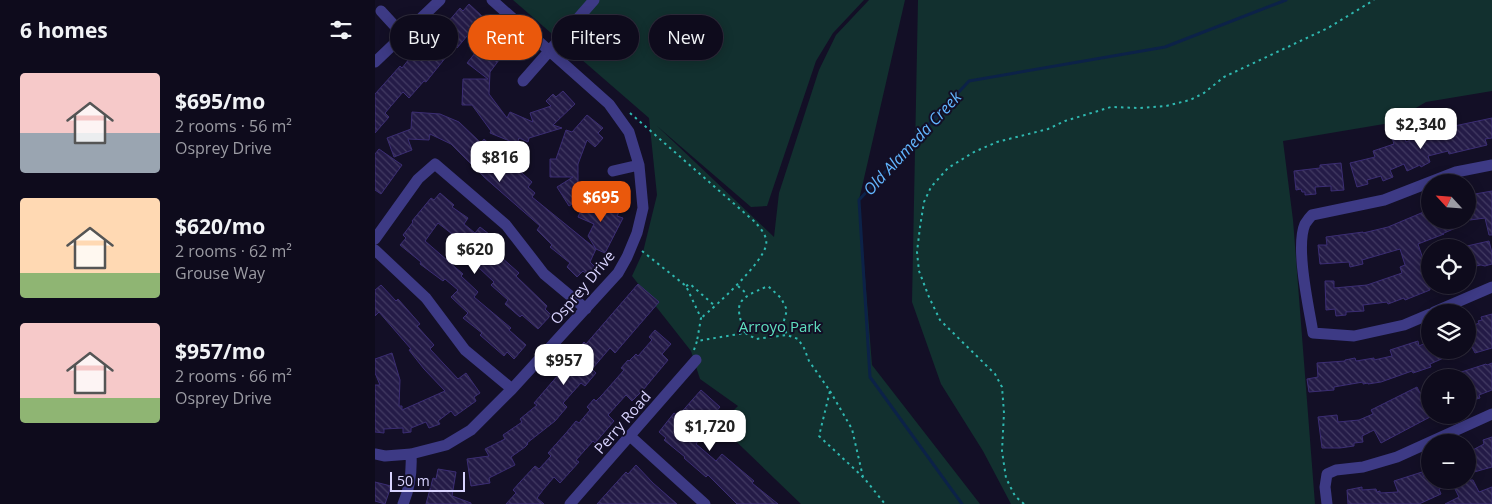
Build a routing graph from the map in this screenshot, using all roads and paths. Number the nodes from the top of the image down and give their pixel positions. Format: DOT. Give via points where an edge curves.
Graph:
graph roads {
  1 [pos="440,0"];
  2 [pos="492,0"];
  3 [pos="594,0"];
  4 [pos="1374,0"];
  5 [pos="381,11"];
  6 [pos="424,15"];
  7 [pos="390,21"];
  8 [pos="390,48"];
  9 [pos="550,51"];
  10 [pos="375,62"];
  11 [pos="523,81"];
  12 [pos="630,113"];
  13 [pos="639,165"];
  14 [pos="1492,165"];
  15 [pos="613,171"];
  16 [pos="375,240"];
  17 [pos="632,246"];
  18 [pos="375,250"];
  19 [pos="737,285"];
  20 [pos="686,286"];
  21 [pos="1492,287"];
  22 [pos="747,294"];
  23 [pos="1452,304"];
  24 [pos="716,307"];
  25 [pos="586,309"];
  26 [pos="701,318"];
  27 [pos="1421,318"];
  28 [pos="745,333"];
  29 [pos="787,335"];
  30 [pos="697,341"];
  31 [pos="695,356"];
  32 [pos="512,389"];
  33 [pos="830,391"];
  34 [pos="1492,414"];
  35 [pos="630,436"];
  36 [pos="375,454"];
  37 [pos="411,454"];
  38 [pos="864,478"];
  39 [pos="403,504"];
  40 [pos="570,504"];
  41 [pos="705,504"];
  42 [pos="885,504"];
  43 [pos="1024,504"];
  44 [pos="1327,504"];
  1 -- 6 [label="street"];
  2 -- 9 [label="street, Osprey Drive"];
  3 -- 9 [label="street"];
  4 -- 43 [label="path" via="1328,28 1224,77 1190,100 1166,106 1111,107 1048,129 997,142 948,168 931,187 924,202 920,227 919,271 940,320 995,374 1002,387 1002,451 1007,478 1015,496"];
  5 -- 7 [label="street"];
  8 -- 10 [label="street"];
  9 -- 11 [label="street"];
  9 -- 13 [label="street, Osprey Drive" via="609,104 629,132"];
  12 -- 19 [label="path" via="765,233 767,244 764,252"];
  13 -- 15 [label="street"];
  13 -- 17 [label="street, Osprey Drive" via="643,208"];
  14 -- 27 [label="street" via="1455,172 1384,200 1312,215 1305,224 1303,274 1313,333 1355,336 1404,326"];
  16 -- 25 [label="street" via="418,179 435,164 507,224 544,274"];
  17 -- 20 [label="path"];
  17 -- 25 [label="street, Osprey Drive" via="618,273"];
  18 -- 32 [label="street" via="426,298 465,350"];
  19 -- 22 [label="path"];
  19 -- 24 [label="path"];
  20 -- 24 [label="path" via="690,284"];
  20 -- 26 [label="path"];
  21 -- 23 [label="street"];
  22 -- 28 [label="path" via="739,303"];
  22 -- 29 [label="path" via="768,286 781,298 787,310 783,324"];
  24 -- 26 [label="path"];
  25 -- 32 [label="street, Osprey Drive"];
  26 -- 30 [label="path"];
  28 -- 29 [label="path" via="756,339"];
  28 -- 30 [label="path"];
  29 -- 33 [label="path" via="798,339"];
  30 -- 31 [label="path"];
  31 -- 35 [label="street, Perry Road"];
  32 -- 37 [label="street, Osprey Drive" via="471,430 446,444"];
  33 -- 38 [label="path" via="852,429"];
  33 -- 38 [label="path" via="819,436"];
  34 -- 44 [label="street" via="1397,457 1327,474"];
  35 -- 40 [label="street, Perry Road"];
  35 -- 41 [label="street"];
  36 -- 37 [label="street, Osprey Drive"];
  37 -- 39 [label="street" via="412,469"];
  38 -- 42 [label="path"];
}
